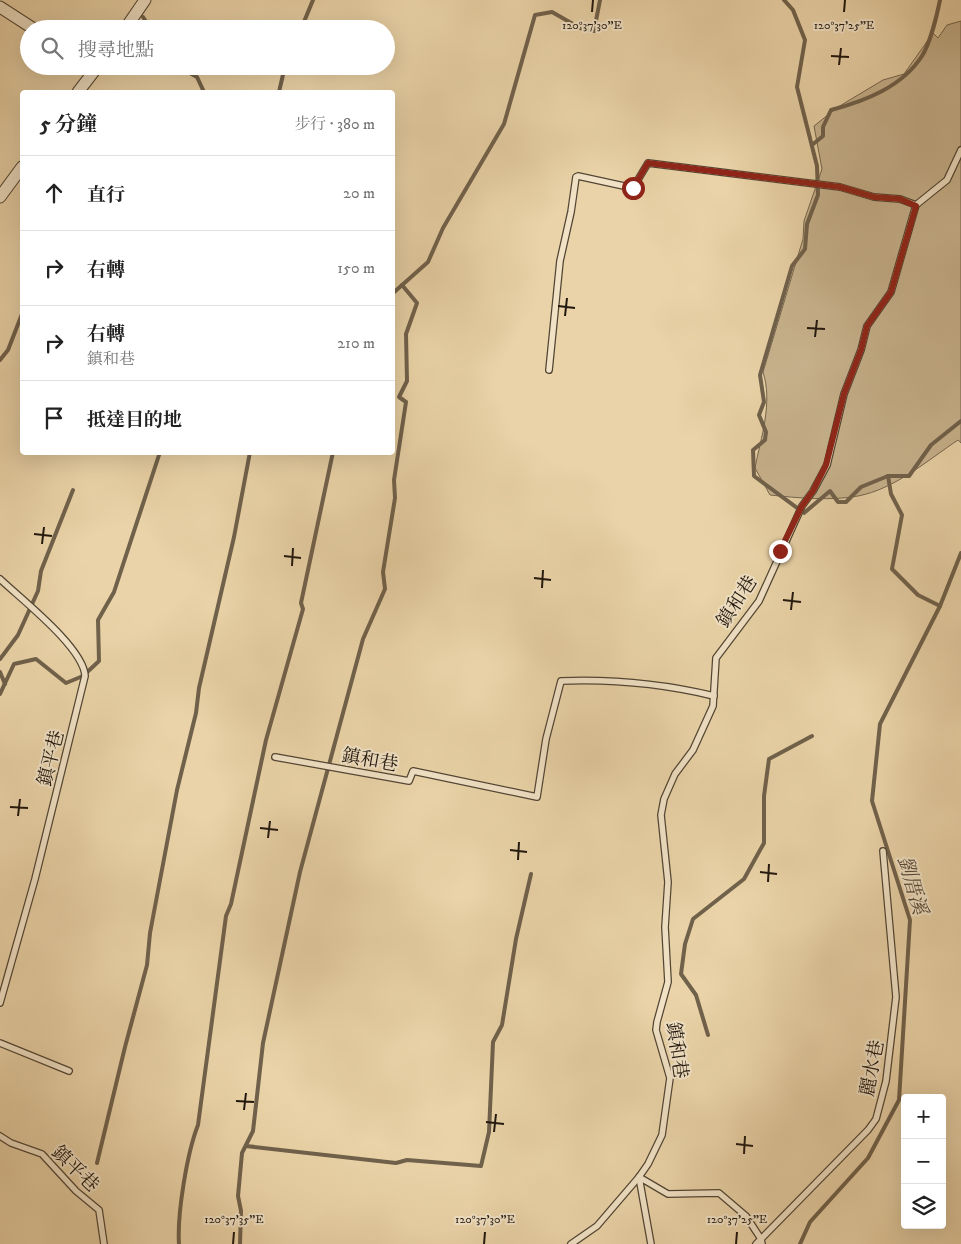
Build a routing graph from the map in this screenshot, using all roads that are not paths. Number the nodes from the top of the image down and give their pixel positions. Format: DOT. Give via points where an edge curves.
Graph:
graph roads {
  1 [pos="145,0"];
  2 [pos="0,7"];
  3 [pos="20,20"];
  4 [pos="131,20"];
  5 [pos="90,75"];
  6 [pos="79,90"];
  7 [pos="961,150"];
  8 [pos="20,170"];
  9 [pos="0,197"];
  10 [pos="916,206"];
  11 [pos="549,370"];
  12 [pos="0,579"];
  13 [pos="714,696"];
  14 [pos="275,757"];
  15 [pos="883,851"];
  16 [pos="0,1003"];
  17 [pos="0,1043"];
  18 [pos="69,1071"];
  19 [pos="0,1136"];
  20 [pos="639,1177"];
  21 [pos="760,1242"];
  22 [pos="104,1244"];
  23 [pos="572,1244"];
  24 [pos="651,1244"];
  1 -- 4 [label="street"];
  2 -- 3 [label="street"];
  5 -- 6 [label="street"];
  7 -- 10 [label="lane" via="947,180"];
  8 -- 9 [label="street"];
  10 -- 11 [label="lane" via="900,199 874,197 840,187 648,163 633,188 578,176 560,261"];
  10 -- 13 [label="lane, 鎮和巷" via="891,292 867,326 844,394 826,465 802,506 759,601 716,658"];
  12 -- 16 [label="lane, 鎮平巷" via="72,647 85,676 35,879"];
  13 -- 14 [label="lane, 鎮和巷" via="630,683 560,681 537,797 413,771 409,781"];
  13 -- 20 [label="lane, 鎮和巷" via="696,743 669,785 661,815 668,882 665,927 668,982 656,1030 670,1078 662,1135"];
  15 -- 21 [label="lane, 麗水巷" via="896,997 886,1081 876,1119"];
  17 -- 18 [label="lane"];
  19 -- 22 [label="lane, 鎮平巷" via="42,1154 76,1192 100,1210"];
  20 -- 21 [label="lane" via="668,1194 719,1193 746,1216"];
  20 -- 23 [label="lane, 鎮和巷" via="596,1226"];
  20 -- 24 [label="lane"];
}
